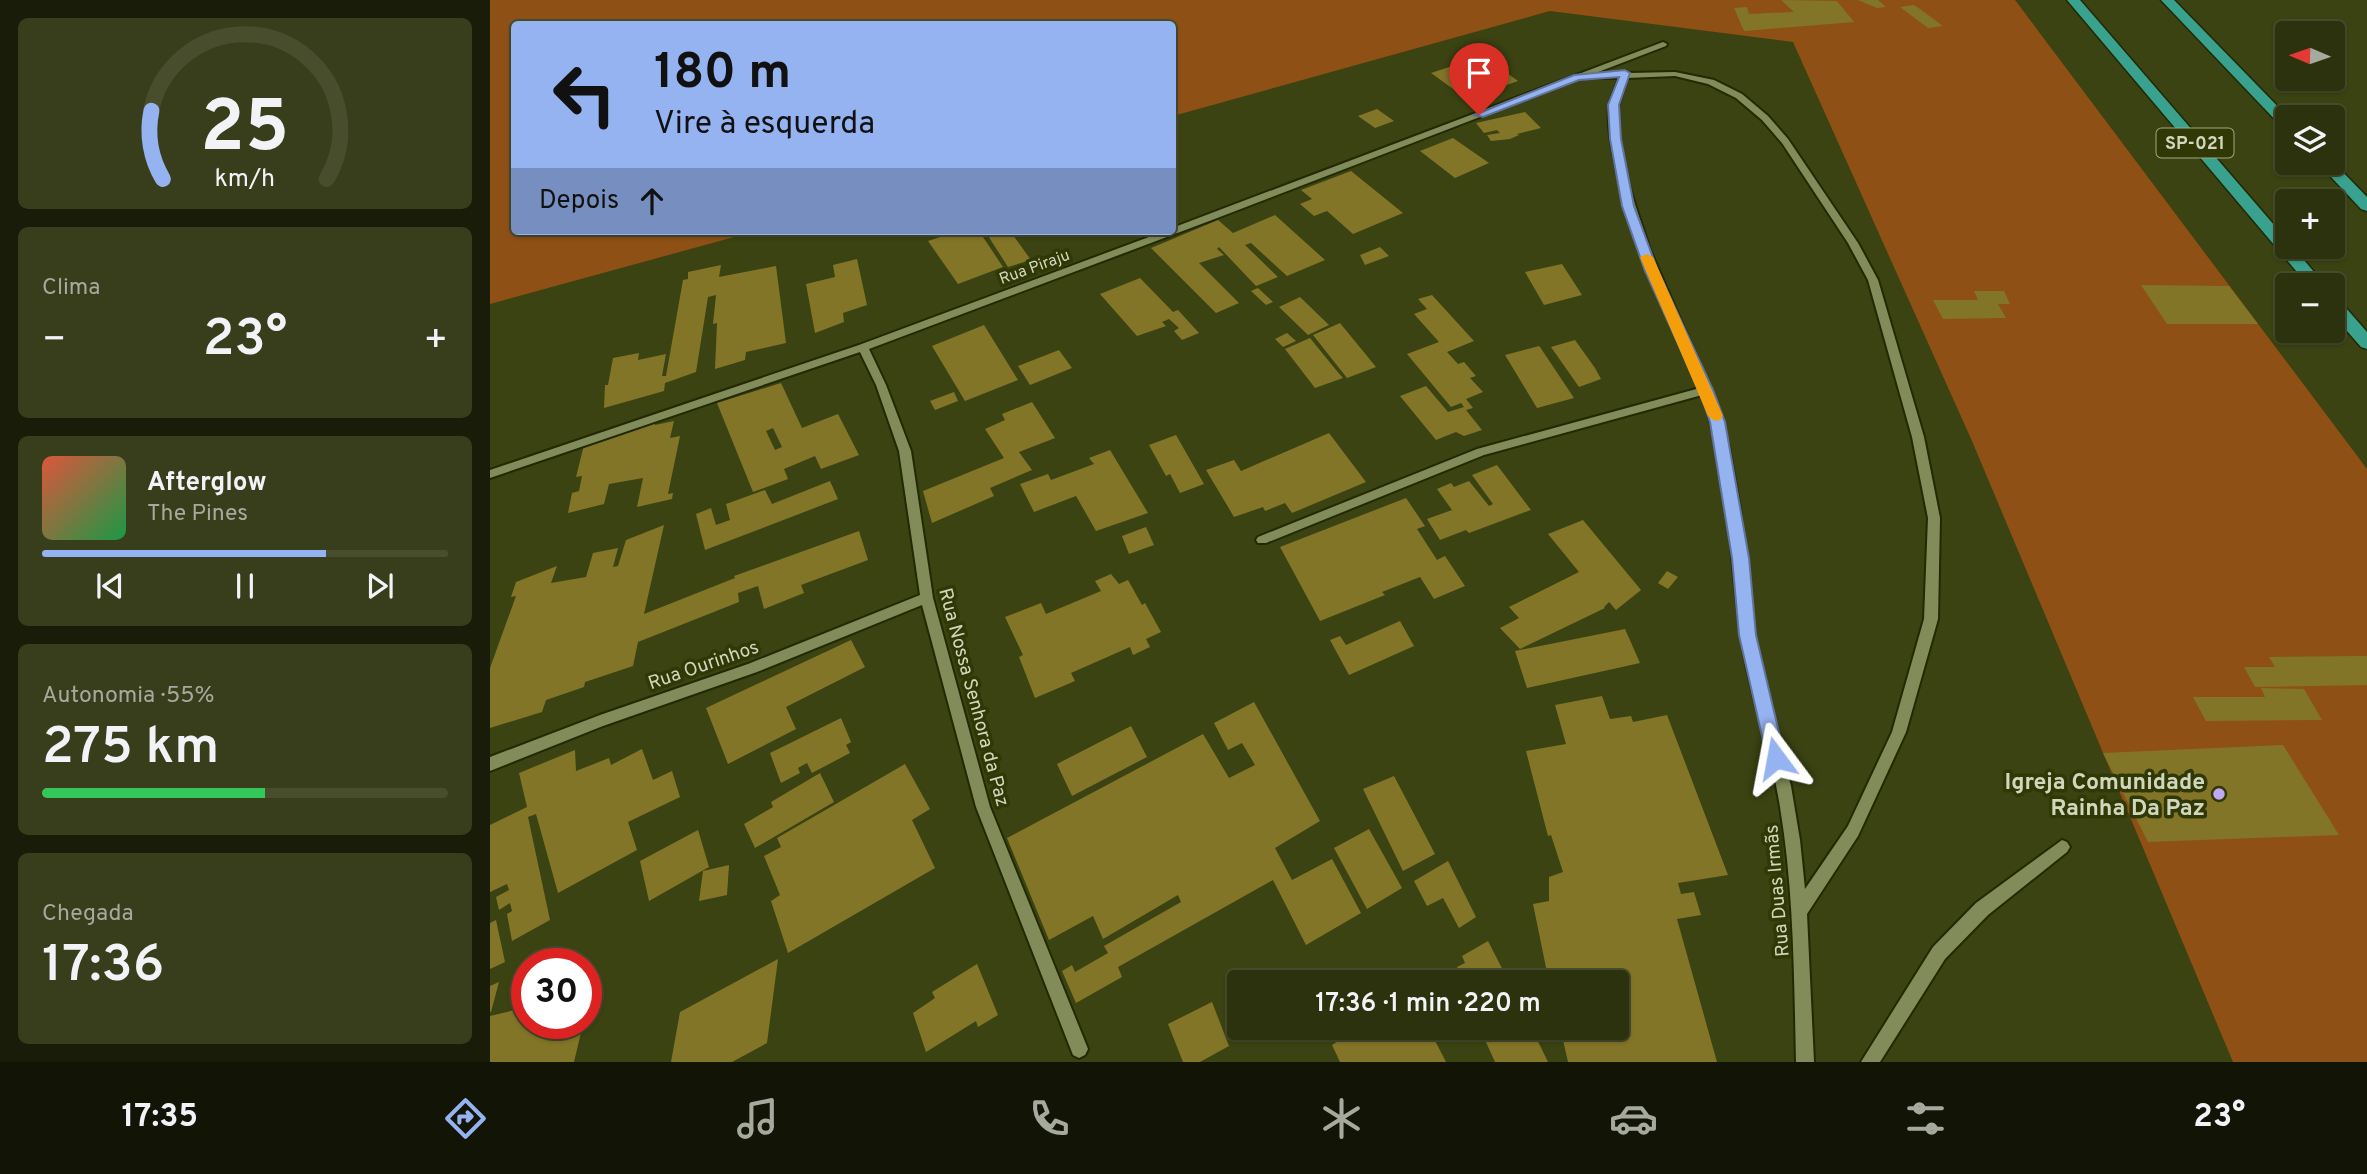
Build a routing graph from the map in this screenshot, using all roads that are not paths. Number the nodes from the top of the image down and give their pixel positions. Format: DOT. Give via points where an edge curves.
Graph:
graph roads {
  1 [pos="2073,0"];
  2 [pos="2167,0"];
  3 [pos="1663,44"];
  4 [pos="1625,73"];
  5 [pos="1578,77"];
  6 [pos="2275,112"];
  7 [pos="2337,175"];
  8 [pos="2367,206"];
  9 [pos="1176,229"];
  10 [pos="1160,235"];
  11 [pos="2307,273"];
  12 [pos="2345,318"];
  13 [pos="2367,343"];
  14 [pos="863,347"];
  15 [pos="1706,390"];
  16 [pos="490,474"];
  17 [pos="1262,540"];
  18 [pos="927,598"];
  19 [pos="490,764"];
  20 [pos="2062,848"];
  21 [pos="1800,910"];
  22 [pos="1079,1049"];
  23 [pos="1805,1062"];
  24 [pos="1870,1062"];
  1 -- 11 [label="highway, SP-021"];
  2 -- 6 [label="highway"];
  3 -- 5 [label="street, Rua Piraju"];
  4 -- 5 [label="street"];
  4 -- 15 [label="street, Rua Duas Irmãs" via="1614,105 1615,139 1628,206"];
  4 -- 21 [label="street" via="1675,74 1712,82 1739,96 1785,141 1873,280 1918,437 1934,518 1931,619 1899,732 1853,831"];
  5 -- 9 [label="street, Rua Piraju"];
  7 -- 8 [label="highway"];
  10 -- 14 [label="street, Rua Piraju"];
  12 -- 13 [label="highway"];
  14 -- 16 [label="street, Rua Piraju"];
  14 -- 18 [label="street, Rua Nossa Senhora da Paz" via="905,451"];
  15 -- 17 [label="street" via="1481,452"];
  15 -- 21 [label="street, Rua Duas Irmãs" via="1725,455 1747,635 1787,807"];
  18 -- 19 [label="street, Rua Ourinhos"];
  18 -- 22 [label="street, Rua Nossa Senhora da Paz" via="983,807"];
  20 -- 24 [label="street" via="1982,909 1938,953"];
  21 -- 23 [label="street, Rua Duas Irmãs"];
}
